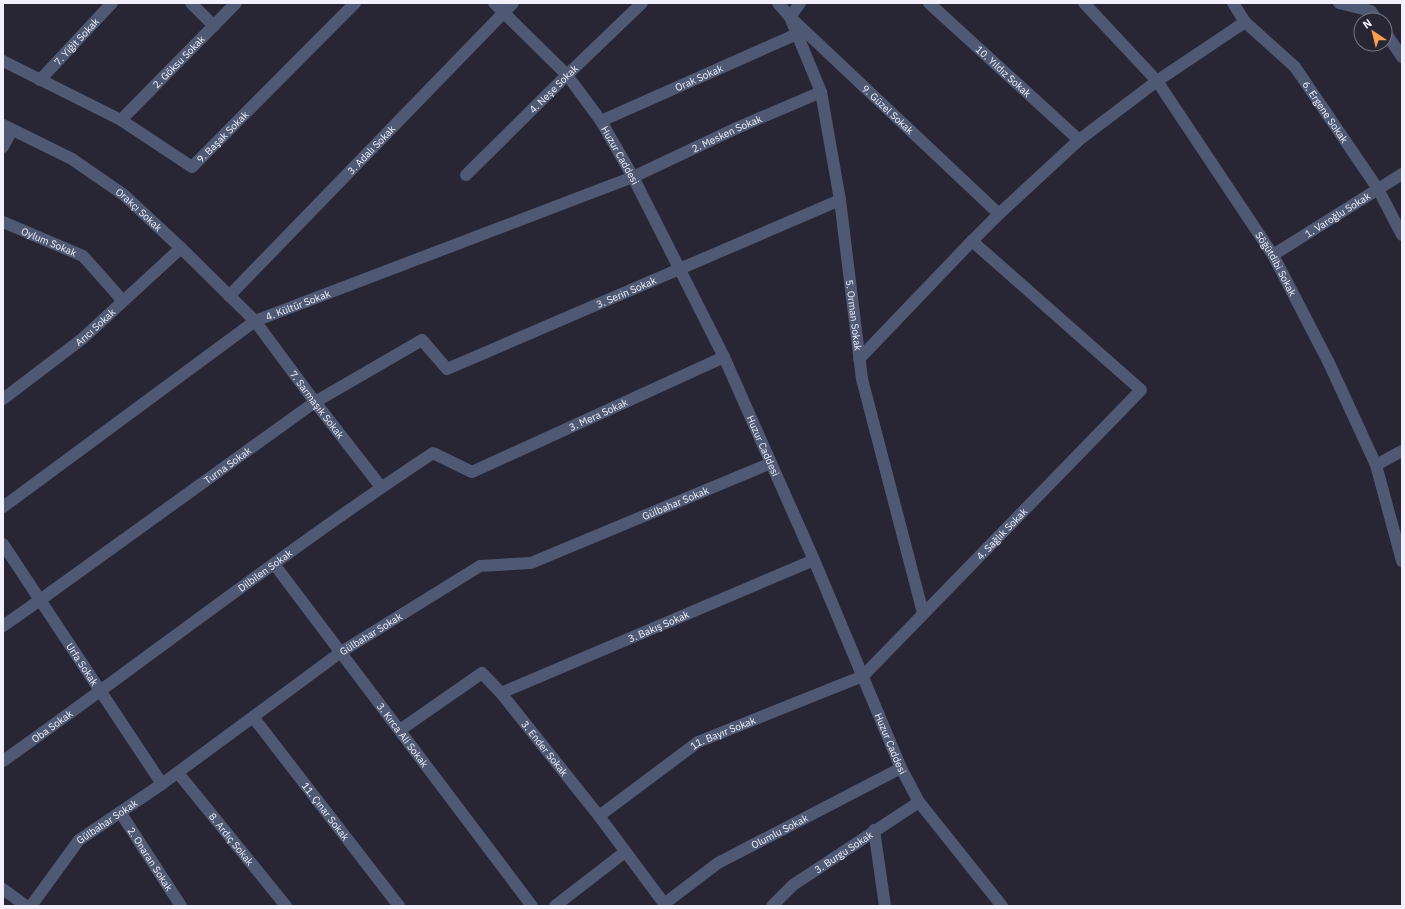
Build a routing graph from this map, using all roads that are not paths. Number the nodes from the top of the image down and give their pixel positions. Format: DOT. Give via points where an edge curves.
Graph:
graph roads {
  1 [pos="112,3"];
  2 [pos="191,3"];
  3 [pos="236,3"];
  4 [pos="355,3"];
  5 [pos="494,3"];
  6 [pos="513,3"];
  7 [pos="642,3"];
  8 [pos="778,3"];
  9 [pos="800,3"];
  10 [pos="929,3"];
  11 [pos="1084,3"];
  12 [pos="1233,3"];
  13 [pos="1339,3"];
  14 [pos="1372,12"];
  15 [pos="504,13"];
  16 [pos="790,17"];
  17 [pos="1245,22"];
  18 [pos="214,26"];
  19 [pos="797,34"];
  20 [pos="1393,44"];
  21 [pos="1402,57"];
  22 [pos="3,62"];
  23 [pos="567,74"];
  24 [pos="40,80"];
  25 [pos="1157,82"];
  26 [pos="821,92"];
  27 [pos="121,120"];
  28 [pos="601,121"];
  29 [pos="8,127"];
  30 [pos="1079,140"];
  31 [pos="3,147"];
  32 [pos="1402,174"];
  33 [pos="466,175"];
  34 [pos="633,177"];
  35 [pos="1378,189"];
  36 [pos="840,200"];
  37 [pos="999,214"];
  38 [pos="3,222"];
  39 [pos="1402,235"];
  40 [pos="972,241"];
  41 [pos="181,248"];
  42 [pos="1273,255"];
  43 [pos="681,269"];
  44 [pos="230,296"];
  45 [pos="123,301"];
  46 [pos="256,321"];
  47 [pos="422,340"];
  48 [pos="724,357"];
  49 [pos="859,359"];
  50 [pos="3,399"];
  51 [pos="315,402"];
  52 [pos="1402,451"];
  53 [pos="433,453"];
  54 [pos="772,463"];
  55 [pos="1376,465"];
  56 [pos="381,487"];
  57 [pos="3,507"];
  58 [pos="3,544"];
  59 [pos="814,560"];
  60 [pos="1402,561"];
  61 [pos="274,564"];
  62 [pos="40,600"];
  63 [pos="923,613"];
  64 [pos="3,626"];
  65 [pos="341,652"];
  66 [pos="863,676"];
  67 [pos="101,691"];
  68 [pos="502,693"];
  69 [pos="252,717"];
  70 [pos="400,730"];
  71 [pos="3,760"];
  72 [pos="901,768"];
  73 [pos="178,773"];
  74 [pos="162,784"];
  75 [pos="918,802"];
  76 [pos="120,812"];
  77 [pos="599,816"];
  78 [pos="874,830"];
  79 [pos="625,852"];
  80 [pos="3,889"];
  81 [pos="665,905"];
  82 [pos="26,906"];
  83 [pos="31,906"];
  84 [pos="181,906"];
  85 [pos="286,906"];
  86 [pos="399,906"];
  87 [pos="532,906"];
  88 [pos="555,906"];
  89 [pos="772,906"];
  90 [pos="885,906"];
  91 [pos="1002,906"];
  1 -- 24 [label="street, 7. Yiğit Sokak"];
  2 -- 18 [label="street"];
  3 -- 18 [label="street, 2. Göksu Sokak"];
  4 -- 27 [label="street, 9. Başak Sokak" via="192,168"];
  5 -- 15 [label="street, Huzur Caddesi"];
  6 -- 15 [label="street, 3. Adalı Sokak"];
  7 -- 23 [label="street, 4. Neşe Sokak"];
  8 -- 16 [label="street, 9. Güzel Sokak"];
  9 -- 16 [label="street"];
  10 -- 30 [label="street, 10. Yıldız Sokak"];
  11 -- 25 [label="street, Söğütdibi Sokak"];
  12 -- 17 [label="street, 6. Ergene Sokak"];
  13 -- 14 [label="street"];
  15 -- 23 [label="street, Huzur Caddesi"];
  15 -- 44 [label="street, 3. Adalı Sokak"];
  16 -- 19 [label="street, 5. Orman Sokak"];
  16 -- 37 [label="street, 9. Güzel Sokak"];
  17 -- 25 [label="street"];
  17 -- 35 [label="street, 6. Ergene Sokak" via="1295,67"];
  18 -- 27 [label="street, 2. Göksu Sokak"];
  19 -- 26 [label="street, 5. Orman Sokak"];
  19 -- 28 [label="street, Orak Sokak"];
  20 -- 21 [label="street"];
  22 -- 24 [label="street, 9. Başak Sokak"];
  23 -- 28 [label="street, Huzur Caddesi"];
  23 -- 33 [label="street, 4. Neşe Sokak"];
  24 -- 27 [label="street, 9. Başak Sokak"];
  25 -- 30 [label="street"];
  25 -- 42 [label="street, Söğütdibi Sokak"];
  26 -- 34 [label="street, 2. Mesken Sokak"];
  26 -- 36 [label="street, 5. Orman Sokak"];
  28 -- 34 [label="street, Huzur Caddesi"];
  29 -- 31 [label="street"];
  29 -- 41 [label="street, Orakçı Sokak" via="72,160 124,195"];
  30 -- 37 [label="street"];
  32 -- 35 [label="street, 1. Varoğlu Sokak"];
  34 -- 43 [label="street, Huzur Caddesi"];
  34 -- 46 [label="street, 4. Kültür Sokak"];
  35 -- 39 [label="street, 6. Ergene Sokak"];
  35 -- 42 [label="street, 1. Varoğlu Sokak"];
  36 -- 43 [label="street, 3. Serin Sokak"];
  36 -- 49 [label="street, 5. Orman Sokak"];
  37 -- 40 [label="street"];
  38 -- 45 [label="street, Oylum Sokak" via="83,256"];
  40 -- 49 [label="street"];
  40 -- 63 [label="street, 4. Sağlık Sokak" via="1140,390"];
  41 -- 44 [label="street, Orakçı Sokak"];
  41 -- 45 [label="street, Arıcı Sokak"];
  42 -- 55 [label="street, Söğütdibi Sokak" via="1329,363"];
  43 -- 47 [label="street, 3. Serin Sokak" via="448,369"];
  43 -- 48 [label="street, Huzur Caddesi"];
  44 -- 46 [label="street, Orakçı Sokak"];
  45 -- 50 [label="street, Arıcı Sokak" via="82,339"];
  46 -- 51 [label="street, 7. Sarmaşık Sokak"];
  46 -- 57 [label="street, 4. Kültür Sokak"];
  47 -- 51 [label="street, Turna Sokak"];
  48 -- 53 [label="street, 3. Mera Sokak" via="472,472"];
  48 -- 54 [label="street, Huzur Caddesi"];
  49 -- 63 [label="street, 5. Orman Sokak"];
  51 -- 56 [label="street, 7. Sarmaşık Sokak"];
  51 -- 62 [label="street, Turna Sokak"];
  52 -- 55 [label="street"];
  53 -- 56 [label="street, Dilbilen Sokak"];
  54 -- 59 [label="street, Huzur Caddesi"];
  54 -- 65 [label="street, Gülbahar Sokak" via="531,563 480,566"];
  55 -- 60 [label="street, Söğütdibi Sokak"];
  56 -- 61 [label="street, Dilbilen Sokak"];
  58 -- 62 [label="street, Urfa Sokak"];
  59 -- 66 [label="street, Huzur Caddesi"];
  59 -- 68 [label="street, 3. Bakış Sokak"];
  61 -- 65 [label="street, 3. Kırca Ali Sokak"];
  61 -- 67 [label="street, Dilbilen Sokak"];
  62 -- 64 [label="street, Turna Sokak"];
  62 -- 67 [label="street, Urfa Sokak"];
  63 -- 66 [label="street, 4. Sağlık Sokak"];
  65 -- 69 [label="street, Gülbahar Sokak"];
  65 -- 70 [label="street, 3. Kırca Ali Sokak"];
  66 -- 72 [label="street, Huzur Caddesi"];
  66 -- 77 [label="street, 11. Bayır Sokak" via="698,742"];
  67 -- 71 [label="street, Oba Sokak"];
  67 -- 74 [label="street, Urfa Sokak"];
  68 -- 70 [label="street, 3. Ender Sokak" via="482,673"];
  68 -- 77 [label="street, 3. Ender Sokak"];
  69 -- 73 [label="street, Gülbahar Sokak"];
  69 -- 86 [label="street, 11. Çınar Sokak"];
  70 -- 87 [label="street, 3. Kırca Ali Sokak"];
  72 -- 75 [label="street, Huzur Caddesi"];
  72 -- 81 [label="street, Olumlu Sokak" via="718,863"];
  73 -- 74 [label="street, Gülbahar Sokak"];
  73 -- 85 [label="street, 8. Ardıç Sokak"];
  74 -- 76 [label="street, Gülbahar Sokak"];
  75 -- 78 [label="street, 3. Burgu Sokak"];
  75 -- 91 [label="street, Huzur Caddesi"];
  76 -- 83 [label="street, Gülbahar Sokak" via="79,840"];
  76 -- 84 [label="street, 2. Onaran Sokak"];
  77 -- 79 [label="street, 3. Ender Sokak"];
  78 -- 89 [label="street, 3. Burgu Sokak" via="793,884"];
  78 -- 90 [label="street"];
  79 -- 81 [label="street, 3. Ender Sokak"];
  79 -- 88 [label="street"];
  80 -- 82 [label="street"];
}
